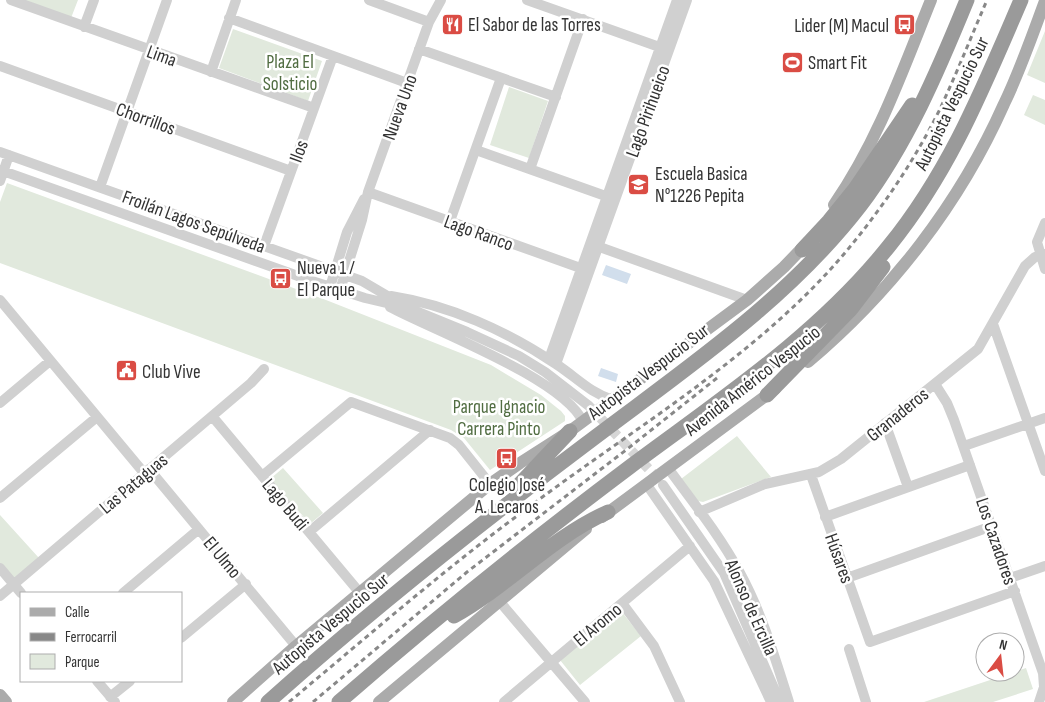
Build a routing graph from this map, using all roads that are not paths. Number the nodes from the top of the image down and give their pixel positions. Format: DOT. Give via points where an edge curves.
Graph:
graph roads {
  1 [pos="10,0"];
  2 [pos="94,0"];
  3 [pos="167,0"];
  4 [pos="236,0"];
  5 [pos="368,0"];
  6 [pos="432,0"];
  7 [pos="441,0"];
  8 [pos="528,0"];
  9 [pos="677,0"];
  10 [pos="687,0"];
  11 [pos="931,0"];
  12 [pos="967,0"];
  13 [pos="1021,0"];
  14 [pos="1045,1"];
  15 [pos="229,18"];
  16 [pos="583,20"];
  17 [pos="429,22"];
  18 [pos="84,27"];
  19 [pos="950,42"];
  20 [pos="419,49"];
  21 [pos="665,49"];
  22 [pos="149,50"];
  23 [pos="333,56"];
  24 [pos="0,66"];
  25 [pos="211,72"];
  26 [pos="501,78"];
  27 [pos="407,83"];
  28 [pos="556,97"];
  29 [pos="314,108"];
  30 [pos="127,112"];
  31 [pos="476,150"];
  32 [pos="5,153"];
  33 [pos="530,169"];
  34 [pos="291,171"];
  35 [pos="1,174"];
  36 [pos="100,187"];
  37 [pos="368,192"];
  38 [pos="611,198"];
  39 [pos="450,221"];
  40 [pos="1045,222"];
  41 [pos="209,226"];
  42 [pos="905,226"];
  43 [pos="204,242"];
  44 [pos="594,245"];
  45 [pos="264,246"];
  46 [pos="802,250"];
  47 [pos="1042,254"];
  48 [pos="1045,269"];
  49 [pos="585,270"];
  50 [pos="339,273"];
  51 [pos="330,286"];
  52 [pos="340,290"];
  53 [pos="384,299"];
  54 [pos="0,300"];
  55 [pos="746,300"];
  56 [pos="993,324"];
  57 [pos="50,361"];
  58 [pos="552,362"];
  59 [pos="264,369"];
  60 [pos="935,384"];
  61 [pos="767,395"];
  62 [pos="613,400"];
  63 [pos="0,403"];
  64 [pos="589,406"];
  65 [pos="212,416"];
  66 [pos="97,417"];
  67 [pos="1045,418"];
  68 [pos="583,422"];
  69 [pos="885,424"];
  70 [pos="1028,424"];
  71 [pos="430,430"];
  72 [pos="570,431"];
  73 [pos="964,446"];
  74 [pos="970,465"];
  75 [pos="668,468"];
  76 [pos="147,471"];
  77 [pos="1045,471"];
  78 [pos="811,474"];
  79 [pos="262,476"];
  80 [pos="490,484"];
  81 [pos="663,484"];
  82 [pos="646,485"];
  83 [pos="908,487"];
  84 [pos="0,498"];
  85 [pos="608,512"];
  86 [pos="699,512"];
  87 [pos="825,516"];
  88 [pos="487,519"];
  89 [pos="992,526"];
  90 [pos="199,528"];
  91 [pos="309,532"];
  92 [pos="690,546"];
  93 [pos="1045,566"];
  94 [pos="0,568"];
  95 [pos="847,578"];
  96 [pos="1010,578"];
  97 [pos="14,584"];
  98 [pos="246,584"];
  99 [pos="1015,591"];
  100 [pos="20,592"];
  101 [pos="124,592"];
  102 [pos="360,593"];
  103 [pos="0,596"];
  104 [pos="500,602"];
  105 [pos="622,603"];
  106 [pos="421,632"];
  107 [pos="182,637"];
  108 [pos="296,646"];
  109 [pos="849,649"];
  110 [pos="552,662"];
  111 [pos="98,682"];
  112 [pos="129,682"];
  113 [pos="0,695"];
  114 [pos="113,699"];
  115 [pos="6,702"];
  116 [pos="233,702"];
  117 [pos="268,702"];
  118 [pos="339,702"];
  119 [pos="379,702"];
  120 [pos="504,702"];
  121 [pos="585,702"];
  122 [pos="680,702"];
  123 [pos="770,702"];
  124 [pos="780,702"];
  125 [pos="789,702"];
  126 [pos="866,702"];
  127 [pos="1039,702"];
  1 -- 18 [label="street, Lima"];
  2 -- 18 [label="street"];
  3 -- 22 [label="street"];
  4 -- 15 [label="street"];
  5 -- 17 [label="street"];
  6 -- 17 [label="street, Nueva Uno"];
  7 -- 17 [label="street, Nueva Uno"];
  8 -- 16 [label="street"];
  9 -- 21 [label="street, Lago Pirihueico"];
  10 -- 21 [label="street, Lago Pirihueico"];
  11 -- 46 [label="main road" via="865,156"];
  12 -- 19 [label="highway, Autopista Vespucio Sur"];
  13 -- 42 [label="highway, Autopista Vespucio Sur" via="961,137"];
  14 -- 61 [label="main road, Avenida Américo Vespucio" via="1004,105 939,218 899,270 853,321"];
  15 -- 23 [label="street"];
  15 -- 25 [label="street"];
  16 -- 21 [label="street"];
  16 -- 28 [label="street"];
  17 -- 20 [label="street, Nueva Uno"];
  18 -- 22 [label="street, Lima"];
  19 -- 46 [label="highway" via="855,190"];
  19 -- 88 [label="highway, Autopista Vespucio Sur" via="913,121 881,175 848,220 800,273 727,336"];
  20 -- 26 [label="street"];
  20 -- 27 [label="street, Nueva Uno"];
  21 -- 38 [label="street, Lago Pirihueico"];
  22 -- 25 [label="street, Lima"];
  22 -- 30 [label="street"];
  23 -- 27 [label="street"];
  23 -- 29 [label="street, Ilos"];
  24 -- 30 [label="street, Chorrillos"];
  25 -- 29 [label="street, Lima"];
  26 -- 28 [label="street"];
  26 -- 31 [label="street"];
  27 -- 37 [label="street, Nueva Uno"];
  28 -- 33 [label="street"];
  29 -- 34 [label="street, Ilos"];
  30 -- 34 [label="street, Chorrillos"];
  30 -- 36 [label="street"];
  31 -- 33 [label="street"];
  31 -- 39 [label="street"];
  32 -- 35 [label="street"];
  32 -- 36 [label="street, Froilán Lagos Sepúlveda"];
  33 -- 38 [label="street"];
  34 -- 45 [label="street, Ilos"];
  35 -- 43 [label="street, Froilán Lagos Sepúlveda"];
  36 -- 41 [label="street, Froilán Lagos Sepúlveda"];
  37 -- 39 [label="street, Lago Ranco"];
  37 -- 50 [label="street, Nueva Uno" via="362,220"];
  38 -- 44 [label="street, Lago Pirihueico"];
  39 -- 49 [label="street, Lago Ranco"];
  40 -- 47 [label="street" via="1037,242"];
  41 -- 43 [label="street"];
  41 -- 45 [label="street, Froilán Lagos Sepúlveda"];
  42 -- 61 [label="highway" via="888,259 861,297"];
  42 -- 106 [label="highway, Autopista Vespucio Sur" via="875,264 792,344 585,501"];
  43 -- 51 [label="street, Froilán Lagos Sepúlveda"];
  44 -- 49 [label="street, Lago Pirihueico"];
  44 -- 55 [label="street"];
  45 -- 50 [label="street, Froilán Lagos Sepúlveda"];
  46 -- 55 [label="main road"];
  47 -- 48 [label="street"];
  47 -- 56 [label="street, Granaderos" via="1025,266"];
  49 -- 58 [label="street, Lago Pirihueico"];
  50 -- 51 [label="street, Nueva Uno"];
  50 -- 52 [label="street, Nueva Uno"];
  50 -- 53 [label="street, Froilán Lagos Sepúlveda" via="362,282"];
  51 -- 52 [label="street, Froilán Lagos Sepúlveda"];
  52 -- 53 [label="street, Froilán Lagos Sepúlveda"];
  53 -- 58 [label="street, Froilán Lagos Sepúlveda" via="415,299 445,309 492,328"];
  53 -- 64 [label="street, Froilán Lagos Sepúlveda" via="519,356"];
  53 -- 68 [label="street, Froilán Lagos Sepúlveda" via="412,319 512,365 552,390 575,409"];
  54 -- 57 [label="street, El Ulmo"];
  55 -- 62 [label="main road"];
  56 -- 60 [label="street, Granaderos" via="978,349"];
  56 -- 70 [label="street"];
  57 -- 63 [label="street"];
  57 -- 66 [label="street, El Ulmo"];
  58 -- 62 [label="street, Froilán Lagos Sepúlveda" via="599,396"];
  59 -- 65 [label="street, Las Pataguas"];
  60 -- 69 [label="street, Granaderos"];
  60 -- 73 [label="street, Los Cazadores" via="950,410"];
  61 -- 75 [label="main road, Avenida Américo Vespucio"];
  62 -- 68 [label="main road"];
  65 -- 76 [label="street, Las Pataguas"];
  65 -- 79 [label="street, Lago Budi"];
  66 -- 76 [label="street, El Ulmo"];
  66 -- 84 [label="street"];
  67 -- 70 [label="street"];
  68 -- 72 [label="main road"];
  69 -- 78 [label="street, Granaderos" via="832,466"];
  69 -- 83 [label="street"];
  70 -- 73 [label="street"];
  70 -- 77 [label="street"];
  71 -- 79 [label="street" via="351,402"];
  71 -- 80 [label="street" via="457,442"];
  71 -- 91 [label="street"];
  72 -- 80 [label="main road"];
  72 -- 88 [label="highway"];
  73 -- 74 [label="street, Los Cazadores"];
  74 -- 83 [label="street"];
  74 -- 89 [label="street, Los Cazadores"];
  75 -- 82 [label="main road, Avenida Américo Vespucio"];
  75 -- 86 [label="street, Alonso de Ercilla"];
  76 -- 90 [label="street, El Ulmo"];
  76 -- 97 [label="street, Las Pataguas"];
  78 -- 86 [label="street, Granaderos" via="765,484"];
  78 -- 87 [label="street, Húsares"];
  79 -- 91 [label="street, Lago Budi"];
  80 -- 102 [label="main road"];
  81 -- 124 [label="street, Alonso de Ercilla" via="724,573"];
  82 -- 85 [label="main road, Avenida Américo Vespucio"];
  82 -- 92 [label="street, Alonso de Ercilla"];
  83 -- 87 [label="street"];
  85 -- 104 [label="main road, Avenida Américo Vespucio"];
  85 -- 106 [label="highway" via="578,526 470,606"];
  86 -- 125 [label="street, Alonso de Ercilla" via="740,574 760,617"];
  87 -- 95 [label="street, Húsares"];
  88 -- 117 [label="highway, Autopista Vespucio Sur"];
  89 -- 95 [label="street"];
  89 -- 96 [label="street, Los Cazadores"];
  90 -- 98 [label="street, El Ulmo"];
  90 -- 101 [label="street"];
  91 -- 102 [label="street, Lago Budi"];
  92 -- 105 [label="street, El Aromo"];
  92 -- 123 [label="street, Alonso de Ercilla" via="714,582"];
  93 -- 96 [label="street"];
  94 -- 97 [label="street"];
  95 -- 99 [label="street, Húsares" via="870,642"];
  96 -- 99 [label="street, Los Cazadores"];
  97 -- 100 [label="street"];
  97 -- 103 [label="street, Las Pataguas"];
  98 -- 107 [label="street"];
  98 -- 108 [label="street, El Ulmo"];
  99 -- 127 [label="street, Los Cazadores" via="1044,677"];
  102 -- 108 [label="main road"];
  104 -- 110 [label="street"];
  104 -- 119 [label="main road, Avenida Américo Vespucio"];
  105 -- 110 [label="street, El Aromo"];
  105 -- 122 [label="street" via="654,646"];
  106 -- 118 [label="highway, Autopista Vespucio Sur"];
  108 -- 116 [label="main road"];
  109 -- 126 [label="street"];
  110 -- 120 [label="street, El Aromo"];
  110 -- 121 [label="street"];
  111 -- 114 [label="street"];
  112 -- 114 [label="street"];
  113 -- 115 [label="main road"];
}
